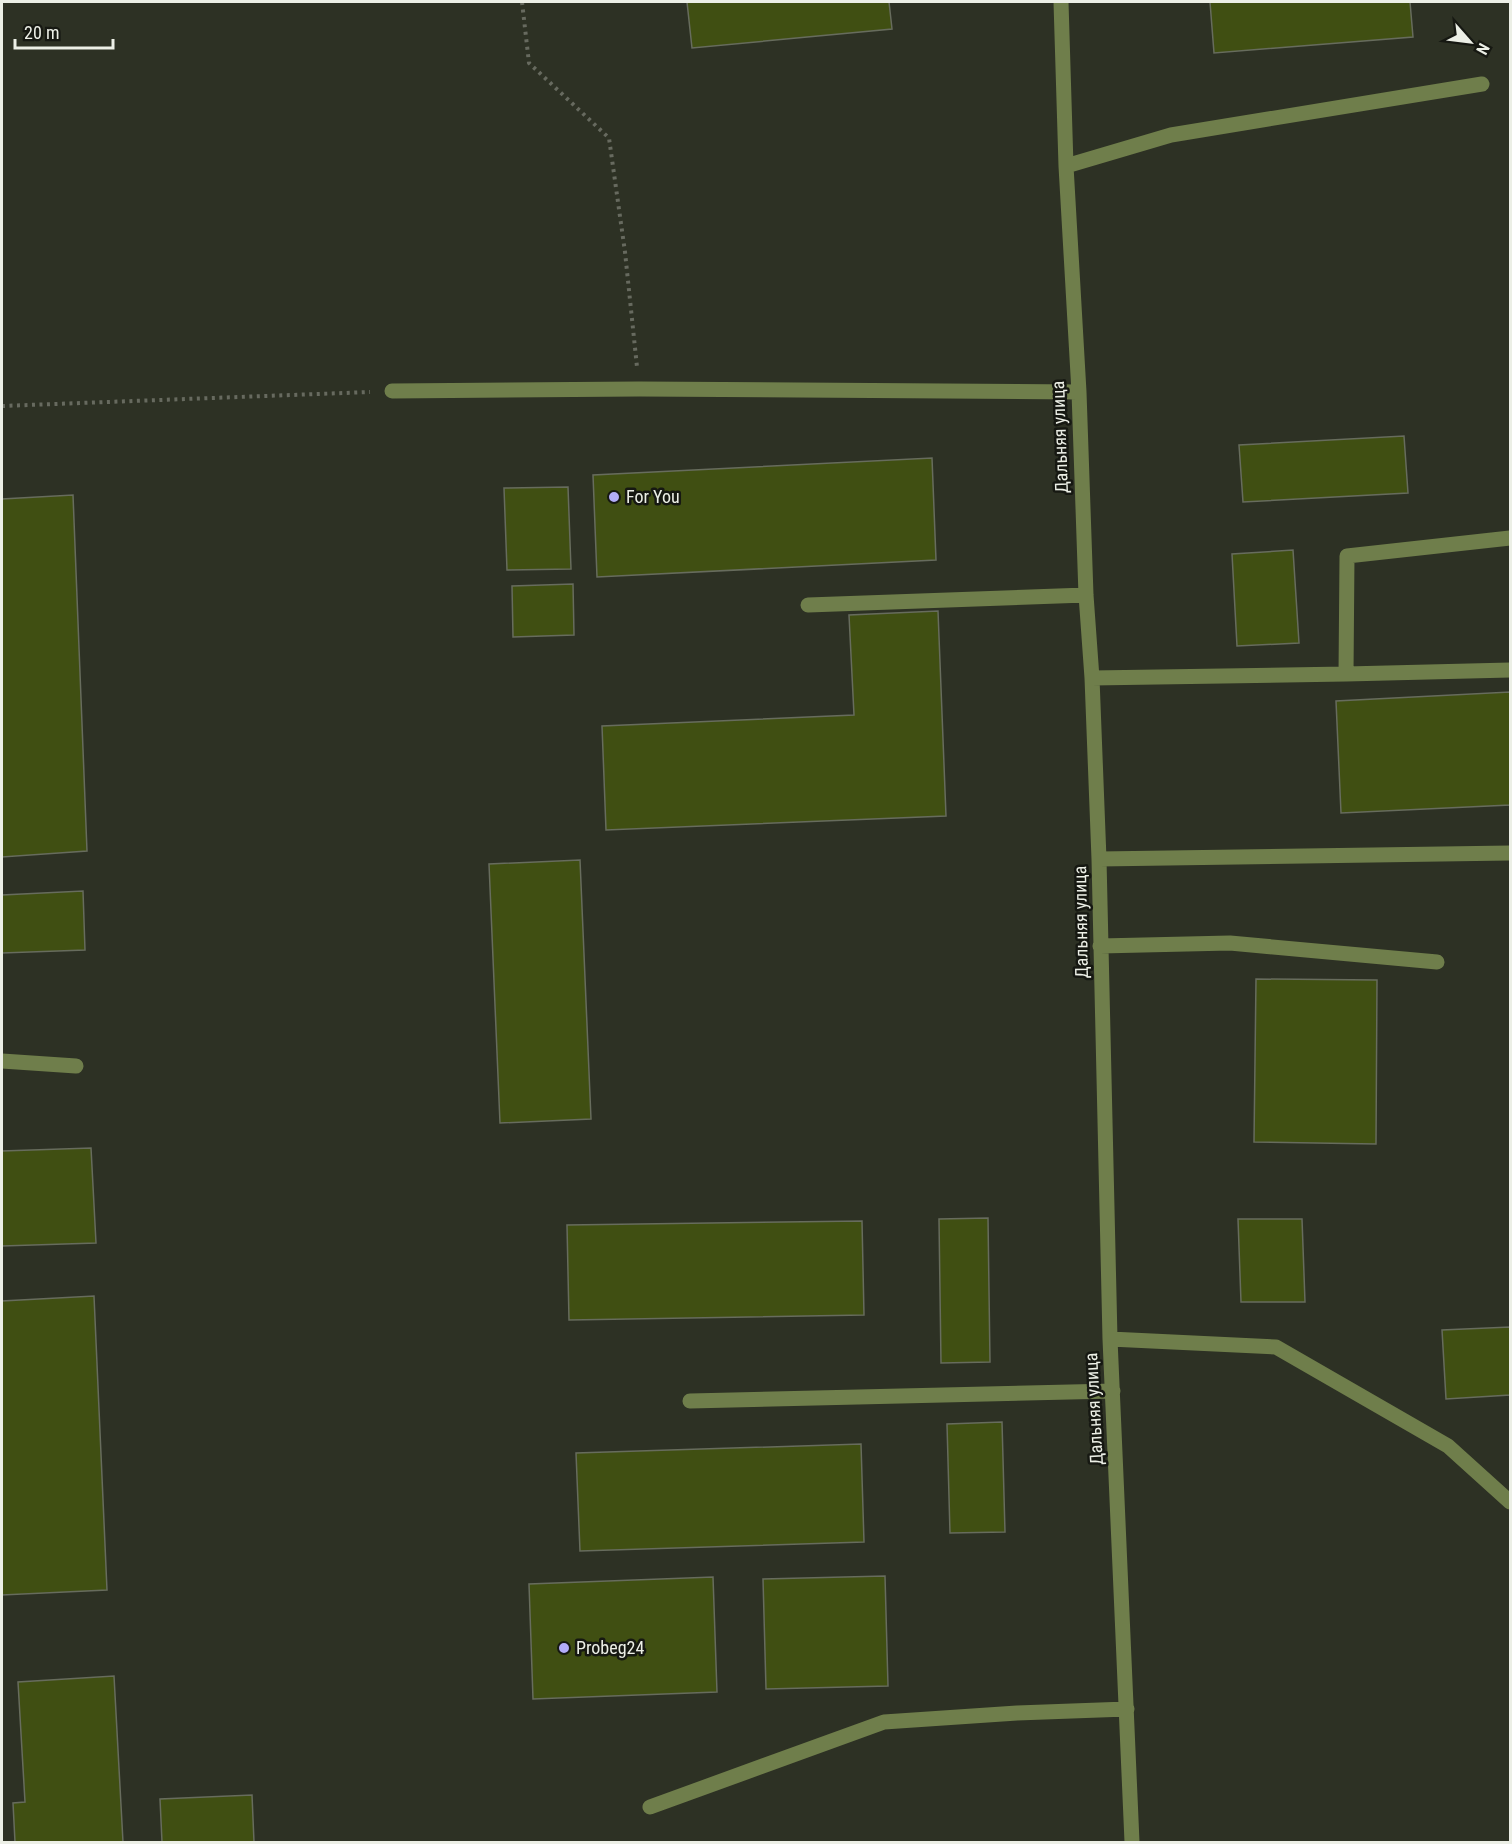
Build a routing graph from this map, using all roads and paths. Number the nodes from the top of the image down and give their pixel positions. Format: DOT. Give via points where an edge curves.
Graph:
graph roads {
  1 [pos="522,2"];
  2 [pos="1061,2"];
  3 [pos="1482,84"];
  4 [pos="1066,166"];
  5 [pos="639,389"];
  6 [pos="392,391"];
  7 [pos="1078,392"];
  8 [pos="2,405"];
  9 [pos="1510,538"];
  10 [pos="1086,595"];
  11 [pos="808,605"];
  12 [pos="1510,670"];
  13 [pos="1346,674"];
  14 [pos="1092,678"];
  15 [pos="1510,853"];
  16 [pos="1099,860"];
  17 [pos="1100,946"];
  18 [pos="1437,962"];
  19 [pos="2,1061"];
  20 [pos="76,1066"];
  21 [pos="1110,1339"];
  22 [pos="1113,1391"];
  23 [pos="690,1401"];
  24 [pos="1510,1502"];
  25 [pos="1127,1709"];
  26 [pos="650,1807"];
  27 [pos="1132,1842"];
  1 -- 5 [label="path" via="529,63 609,138"];
  2 -- 4 [label="street, Дальняя улица"];
  3 -- 4 [label="street" via="1171,135"];
  4 -- 7 [label="street, Дальняя улица"];
  5 -- 6 [label="street"];
  5 -- 7 [label="street"];
  6 -- 8 [label="path"];
  7 -- 10 [label="street, Дальняя улица"];
  9 -- 13 [label="street" via="1347,556"];
  10 -- 11 [label="street"];
  10 -- 14 [label="street, Дальняя улица"];
  12 -- 13 [label="street"];
  13 -- 14 [label="street"];
  14 -- 16 [label="street, Дальняя улица"];
  15 -- 16 [label="street"];
  16 -- 17 [label="street, Дальняя улица"];
  17 -- 18 [label="street" via="1230,943"];
  17 -- 21 [label="street, Дальняя улица"];
  19 -- 20 [label="street"];
  21 -- 22 [label="street, Дальняя улица"];
  21 -- 24 [label="street" via="1276,1347 1448,1446"];
  22 -- 23 [label="street"];
  22 -- 25 [label="street, Дальняя улица"];
  25 -- 26 [label="street" via="884,1722"];
  25 -- 27 [label="street, Дальняя улица"];
}
